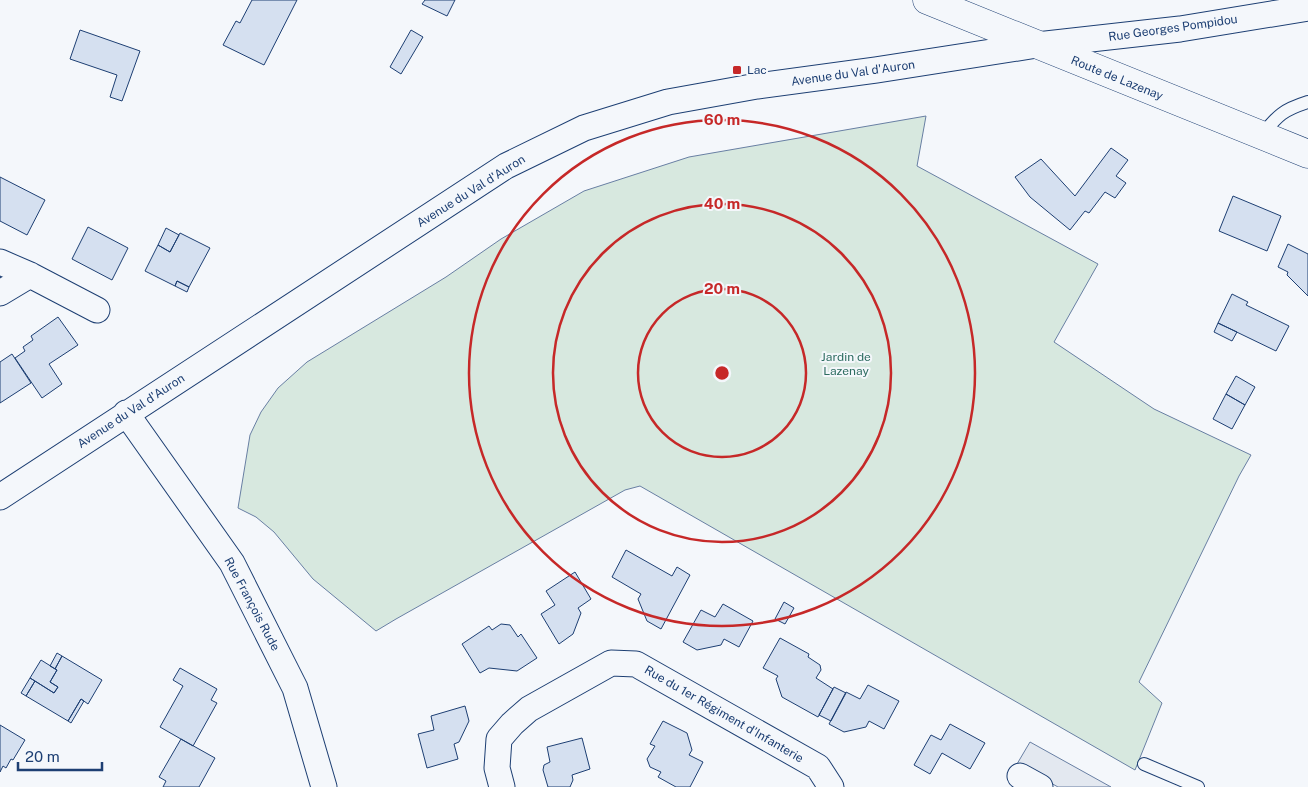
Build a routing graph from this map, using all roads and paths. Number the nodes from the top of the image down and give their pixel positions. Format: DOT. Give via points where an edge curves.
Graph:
graph roads {
  1 [pos="927,0"];
  2 [pos="1308,8"];
  3 [pos="1037,46"];
  4 [pos="1308,102"];
  5 [pos="1262,135"];
  6 [pos="1308,154"];
  7 [pos="0,262"];
  8 [pos="30,275"];
  9 [pos="0,292"];
  10 [pos="97,310"];
  11 [pos="126,413"];
  12 [pos="0,497"];
  13 [pos="1144,764"];
  14 [pos="324,787"];
  15 [pos="502,787"];
  16 [pos="831,787"];
  17 [pos="1198,787"];
  1 -- 3 [label="street, Route de Lazenay"];
  2 -- 3 [label="street, Rue Georges Pompidou" via="1180,29"];
  3 -- 5 [label="street, Route de Lazenay"];
  3 -- 11 [label="street, Avenue du Val d'Auron" via="743,88 668,102 584,128 506,166"];
  4 -- 5 [label="lane" via="1282,112"];
  5 -- 6 [label="street, Route de Lazenay"];
  7 -- 8 [label="street"];
  8 -- 9 [label="street"];
  8 -- 10 [label="street"];
  11 -- 12 [label="street, Avenue du Val d'Auron"];
  11 -- 14 [label="street, Rue François Rude" via="232,563 295,688"];
  13 -- 17 [label="lane"];
  15 -- 16 [label="street, Rue du 1er Régiment d'Infanterie" via="497,768 499,739 512,724 529,709 611,662 636,664 818,767"];
}
